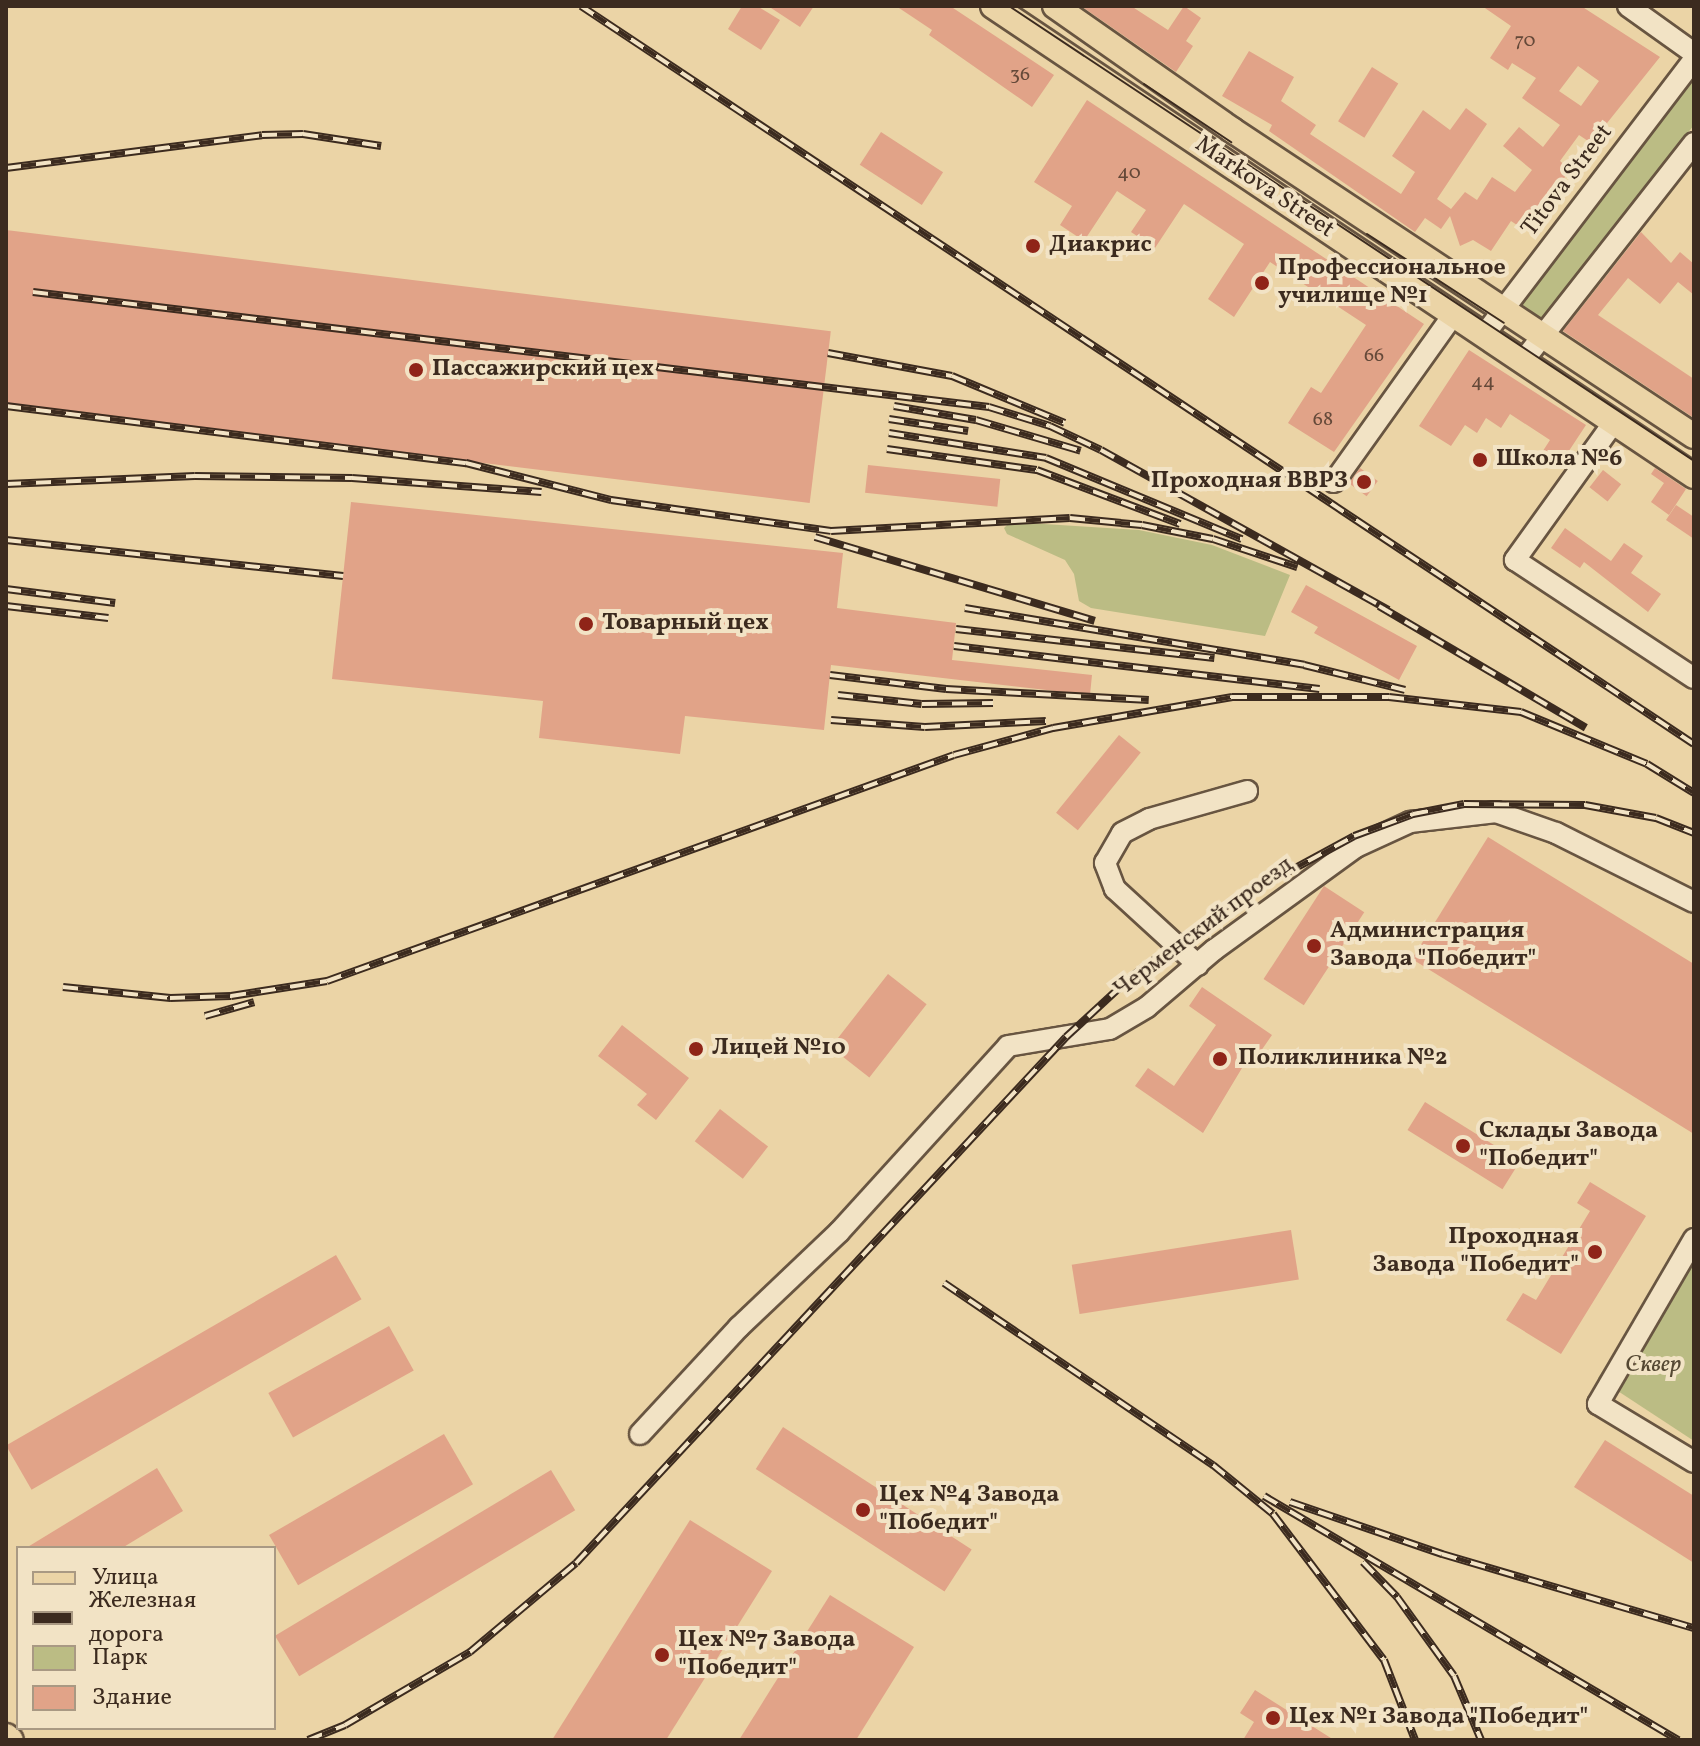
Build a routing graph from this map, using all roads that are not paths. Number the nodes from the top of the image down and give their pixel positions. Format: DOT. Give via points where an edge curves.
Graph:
graph roads {
  1 [pos="993,6"];
  2 [pos="1055,6"];
  3 [pos="1628,6"];
  4 [pos="1694,56"];
  5 [pos="1694,143"];
  6 [pos="1502,310"];
  7 [pos="1453,315"];
  8 [pos="1484,335"];
  9 [pos="1541,338"];
  10 [pos="1523,361"];
  11 [pos="1614,422"];
  12 [pos="1694,436"];
  13 [pos="1694,476"];
  14 [pos="1334,482"];
  15 [pos="1694,678"];
  16 [pos="1247,791"];
  17 [pos="1694,902"];
  18 [pos="1198,965"];
  19 [pos="1694,1239"];
  20 [pos="640,1434"];
  21 [pos="1694,1462"];
  22 [pos="6,1736"];
  23 [pos="11,1740"];
  1 -- 7 [label="main road, Markova Street"];
  2 -- 6 [label="main road, Markova Street"];
  3 -- 4 [label="street"];
  4 -- 6 [label="street, Titova Street"];
  5 -- 9 [label="street"];
  6 -- 8 [label="street, Titova Street"];
  6 -- 9 [label="main road, Markova Street"];
  7 -- 8 [label="main road, Markova Street"];
  7 -- 14 [label="street"];
  8 -- 10 [label="main road, Markova Street"];
  9 -- 10 [label="street"];
  9 -- 12 [label="main road, Markova Street"];
  10 -- 11 [label="main road, Markova Street"];
  11 -- 13 [label="main road, Markova Street"];
  11 -- 15 [label="street" via="1515,560"];
  16 -- 18 [label="street" via="1149,819 1122,833 1105,863 1115,889"];
  17 -- 18 [label="street, Черменский проезд" via="1525,819 1496,812 1447,814 1410,822 1356,847"];
  18 -- 20 [label="street, Черменский проезд" via="1110,1029 1008,1046 839,1232 739,1327"];
  19 -- 21 [label="street" via="1598,1404"];
  22 -- 23 [label="main road"];
}
